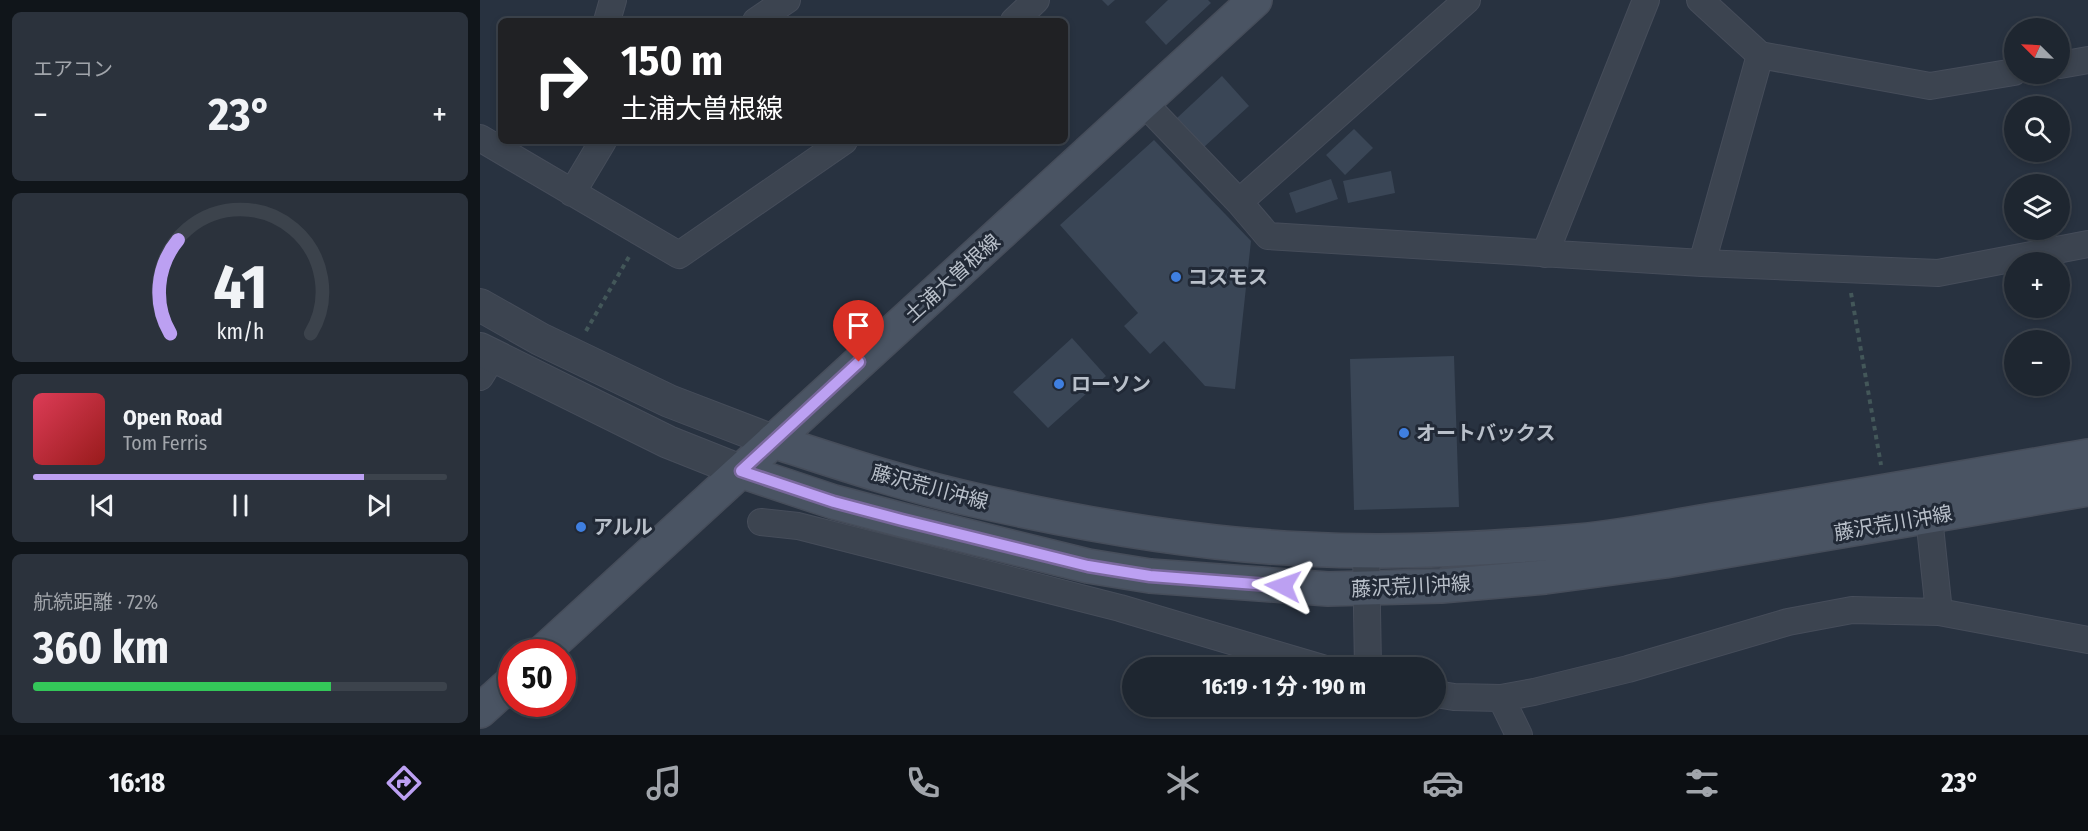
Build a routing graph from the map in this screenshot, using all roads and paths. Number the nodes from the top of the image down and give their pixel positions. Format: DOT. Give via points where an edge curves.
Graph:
graph roads {
  1 [pos="613,0"];
  2 [pos="787,0"];
  3 [pos="1035,0"];
  4 [pos="1255,0"];
  5 [pos="1467,0"];
  6 [pos="1646,0"];
  7 [pos="1700,0"];
  8 [pos="608,18"];
  9 [pos="760,18"];
  10 [pos="1017,18"];
  11 [pos="1760,55"];
  12 [pos="2088,60"];
  13 [pos="2070,63"];
  14 [pos="2004,74"];
  15 [pos="1143,102"];
  16 [pos="480,138"];
  17 [pos="601,144"];
  18 [pos="840,144"];
  19 [pos="572,193"];
  20 [pos="1239,202"];
  21 [pos="643,234"];
  22 [pos="2088,244"];
  23 [pos="1545,254"];
  24 [pos="1702,262"];
  25 [pos="1847,269"];
  26 [pos="480,305"];
  27 [pos="583,336"];
  28 [pos="484,361"];
  29 [pos="773,441"];
  30 [pos="2088,456"];
  31 [pos="1882,469"];
  32 [pos="741,471"];
  33 [pos="2088,489"];
  34 [pos="1929,517"];
  35 [pos="760,522"];
  36 [pos="1366,551"];
  37 [pos="1368,589"];
  38 [pos="1939,612"];
  39 [pos="557,639"];
  40 [pos="2088,640"];
  41 [pos="1285,657"];
  42 [pos="1368,657"];
  43 [pos="498,695"];
  44 [pos="1446,696"];
  45 [pos="1501,698"];
  46 [pos="480,711"];
  47 [pos="1519,735"];
  1 -- 8 [label="street"];
  2 -- 9 [label="street"];
  3 -- 10 [label="street"];
  4 -- 15 [label="main road, 土浦大曽根線"];
  5 -- 20 [label="street"];
  6 -- 23 [label="street"];
  7 -- 11 [label="street"];
  11 -- 14 [label="street" via="1930,86"];
  11 -- 24 [label="street"];
  12 -- 13 [label="street"];
  15 -- 20 [label="street"];
  15 -- 29 [label="main road, 土浦大曽根線"];
  16 -- 19 [label="street"];
  17 -- 19 [label="street"];
  18 -- 21 [label="street" via="679,255"];
  19 -- 21 [label="street"];
  20 -- 23 [label="street" via="1268,236"];
  21 -- 27 [label="path"];
  22 -- 25 [label="street" via="1938,273"];
  23 -- 24 [label="street"];
  24 -- 25 [label="street"];
  25 -- 31 [label="path"];
  26 -- 29 [label="street" via="540,339 669,401"];
  28 -- 32 [label="street"];
  29 -- 32 [label="main road, 土浦大曽根線"];
  29 -- 36 [label="main road, 藤沢荒川沖線" via="978,501 1125,530 1242,545"];
  30 -- 36 [label="main road, 藤沢荒川沖線" via="1581,541"];
  32 -- 37 [label="main road, 藤沢荒川沖線" via="834,502 1088,566 1150,576"];
  32 -- 39 [label="main road, 土浦大曽根線"];
  33 -- 34 [label="main road, 藤沢荒川沖線"];
  34 -- 37 [label="main road, 藤沢荒川沖線" via="1545,577"];
  34 -- 38 [label="street"];
  35 -- 41 [label="street" via="798,526 1098,602"];
  36 -- 37 [label="street"];
  37 -- 42 [label="street"];
  38 -- 40 [label="street"];
  38 -- 45 [label="street" via="1852,610 1788,622 1628,669"];
  43 -- 46 [label="main road"];
  44 -- 45 [label="street"];
  45 -- 47 [label="street"];
}
